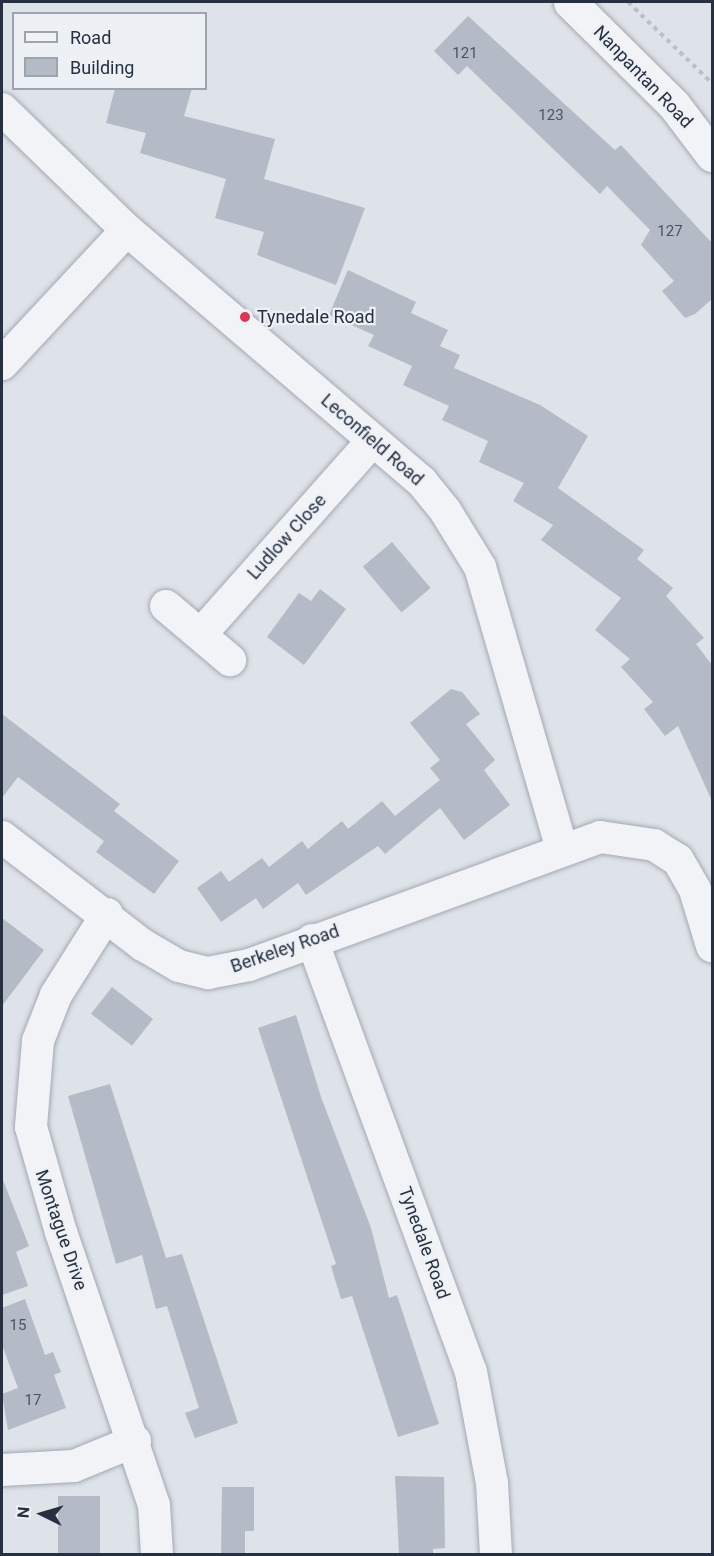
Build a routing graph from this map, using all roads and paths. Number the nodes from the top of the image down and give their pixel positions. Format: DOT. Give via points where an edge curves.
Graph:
graph roads {
  1 [pos="570,2"];
  2 [pos="628,2"];
  3 [pos="712,83"];
  4 [pos="2,109"];
  5 [pos="712,155"];
  6 [pos="127,230"];
  7 [pos="2,364"];
  8 [pos="373,440"];
  9 [pos="166,606"];
  10 [pos="201,634"];
  11 [pos="230,660"];
  12 [pos="2,837"];
  13 [pos="562,849"];
  14 [pos="107,914"];
  15 [pos="312,940"];
  16 [pos="712,946"];
  17 [pos="135,1441"];
  18 [pos="2,1470"];
  19 [pos="157,1554"];
  20 [pos="496,1554"];
  1 -- 5 [label="street, Nanpantan Road" via="674,105"];
  2 -- 3 [label="path"];
  4 -- 6 [label="street, Leconfield Road"];
  6 -- 7 [label="street"];
  6 -- 8 [label="street, Leconfield Road"];
  8 -- 10 [label="street, Ludlow Close"];
  8 -- 13 [label="street, Leconfield Road" via="422,482 480,567"];
  9 -- 10 [label="street"];
  10 -- 11 [label="street"];
  12 -- 14 [label="street, Berkeley Road"];
  13 -- 15 [label="street, Berkeley Road"];
  13 -- 16 [label="street" via="600,837 629,838 678,860 695,890"];
  14 -- 15 [label="street, Berkeley Road" via="170,961 208,973 249,964"];
  14 -- 17 [label="street, Montague Drive" via="56,995 38,1041 30,1092 31,1126 57,1221"];
  15 -- 20 [label="street, Tynedale Road" via="471,1372 492,1483"];
  17 -- 18 [label="street" via="74,1466"];
  17 -- 19 [label="street, Montague Drive" via="154,1505"];
}
